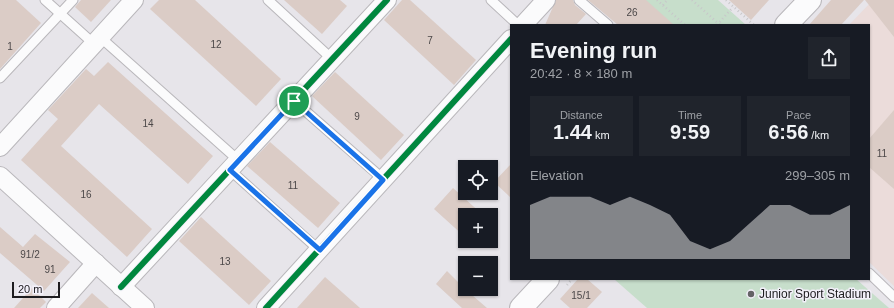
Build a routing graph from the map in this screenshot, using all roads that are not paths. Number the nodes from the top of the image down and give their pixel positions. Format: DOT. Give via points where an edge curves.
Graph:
graph roads {
  1 [pos="45,0"];
  2 [pos="73,0"];
  3 [pos="134,0"];
  4 [pos="268,0"];
  5 [pos="387,0"];
  6 [pos="491,0"];
  7 [pos="546,0"];
  8 [pos="579,0"];
  9 [pos="810,0"];
  10 [pos="60,13"];
  11 [pos="517,24"];
  12 [pos="524,24"];
  13 [pos="607,24"];
  14 [pos="787,24"];
  15 [pos="97,40"];
  16 [pos="510,40"];
  17 [pos="332,59"];
  18 [pos="0,78"];
  19 [pos="294,101"];
  20 [pos="0,147"];
  21 [pos="234,165"];
  22 [pos="0,176"];
  23 [pos="383,180"];
  24 [pos="320,250"];
  25 [pos="96,263"];
  26 [pos="870,274"];
  27 [pos="547,280"];
  28 [pos="121,286"];
  29 [pos="894,297"];
  30 [pos="272,306"];
  31 [pos="56,308"];
  32 [pos="145,308"];
  33 [pos="521,308"];
  1 -- 10 [label="lane"];
  2 -- 10 [label="lane"];
  3 -- 15 [label="street"];
  4 -- 17 [label="lane"];
  5 -- 17 [label="street"];
  6 -- 11 [label="lane"];
  7 -- 12 [label="street"];
  8 -- 13 [label="lane"];
  9 -- 14 [label="street"];
  10 -- 15 [label="lane"];
  10 -- 18 [label="lane"];
  15 -- 20 [label="street"];
  15 -- 21 [label="lane"];
  16 -- 23 [label="street"];
  17 -- 19 [label="street"];
  19 -- 21 [label="street"];
  19 -- 23 [label="lane"];
  21 -- 24 [label="lane"];
  21 -- 28 [label="street"];
  22 -- 25 [label="street"];
  23 -- 24 [label="street"];
  24 -- 30 [label="street"];
  25 -- 28 [label="street"];
  25 -- 31 [label="street"];
  26 -- 29 [label="lane"];
  27 -- 33 [label="street"];
  28 -- 32 [label="street"];
}
